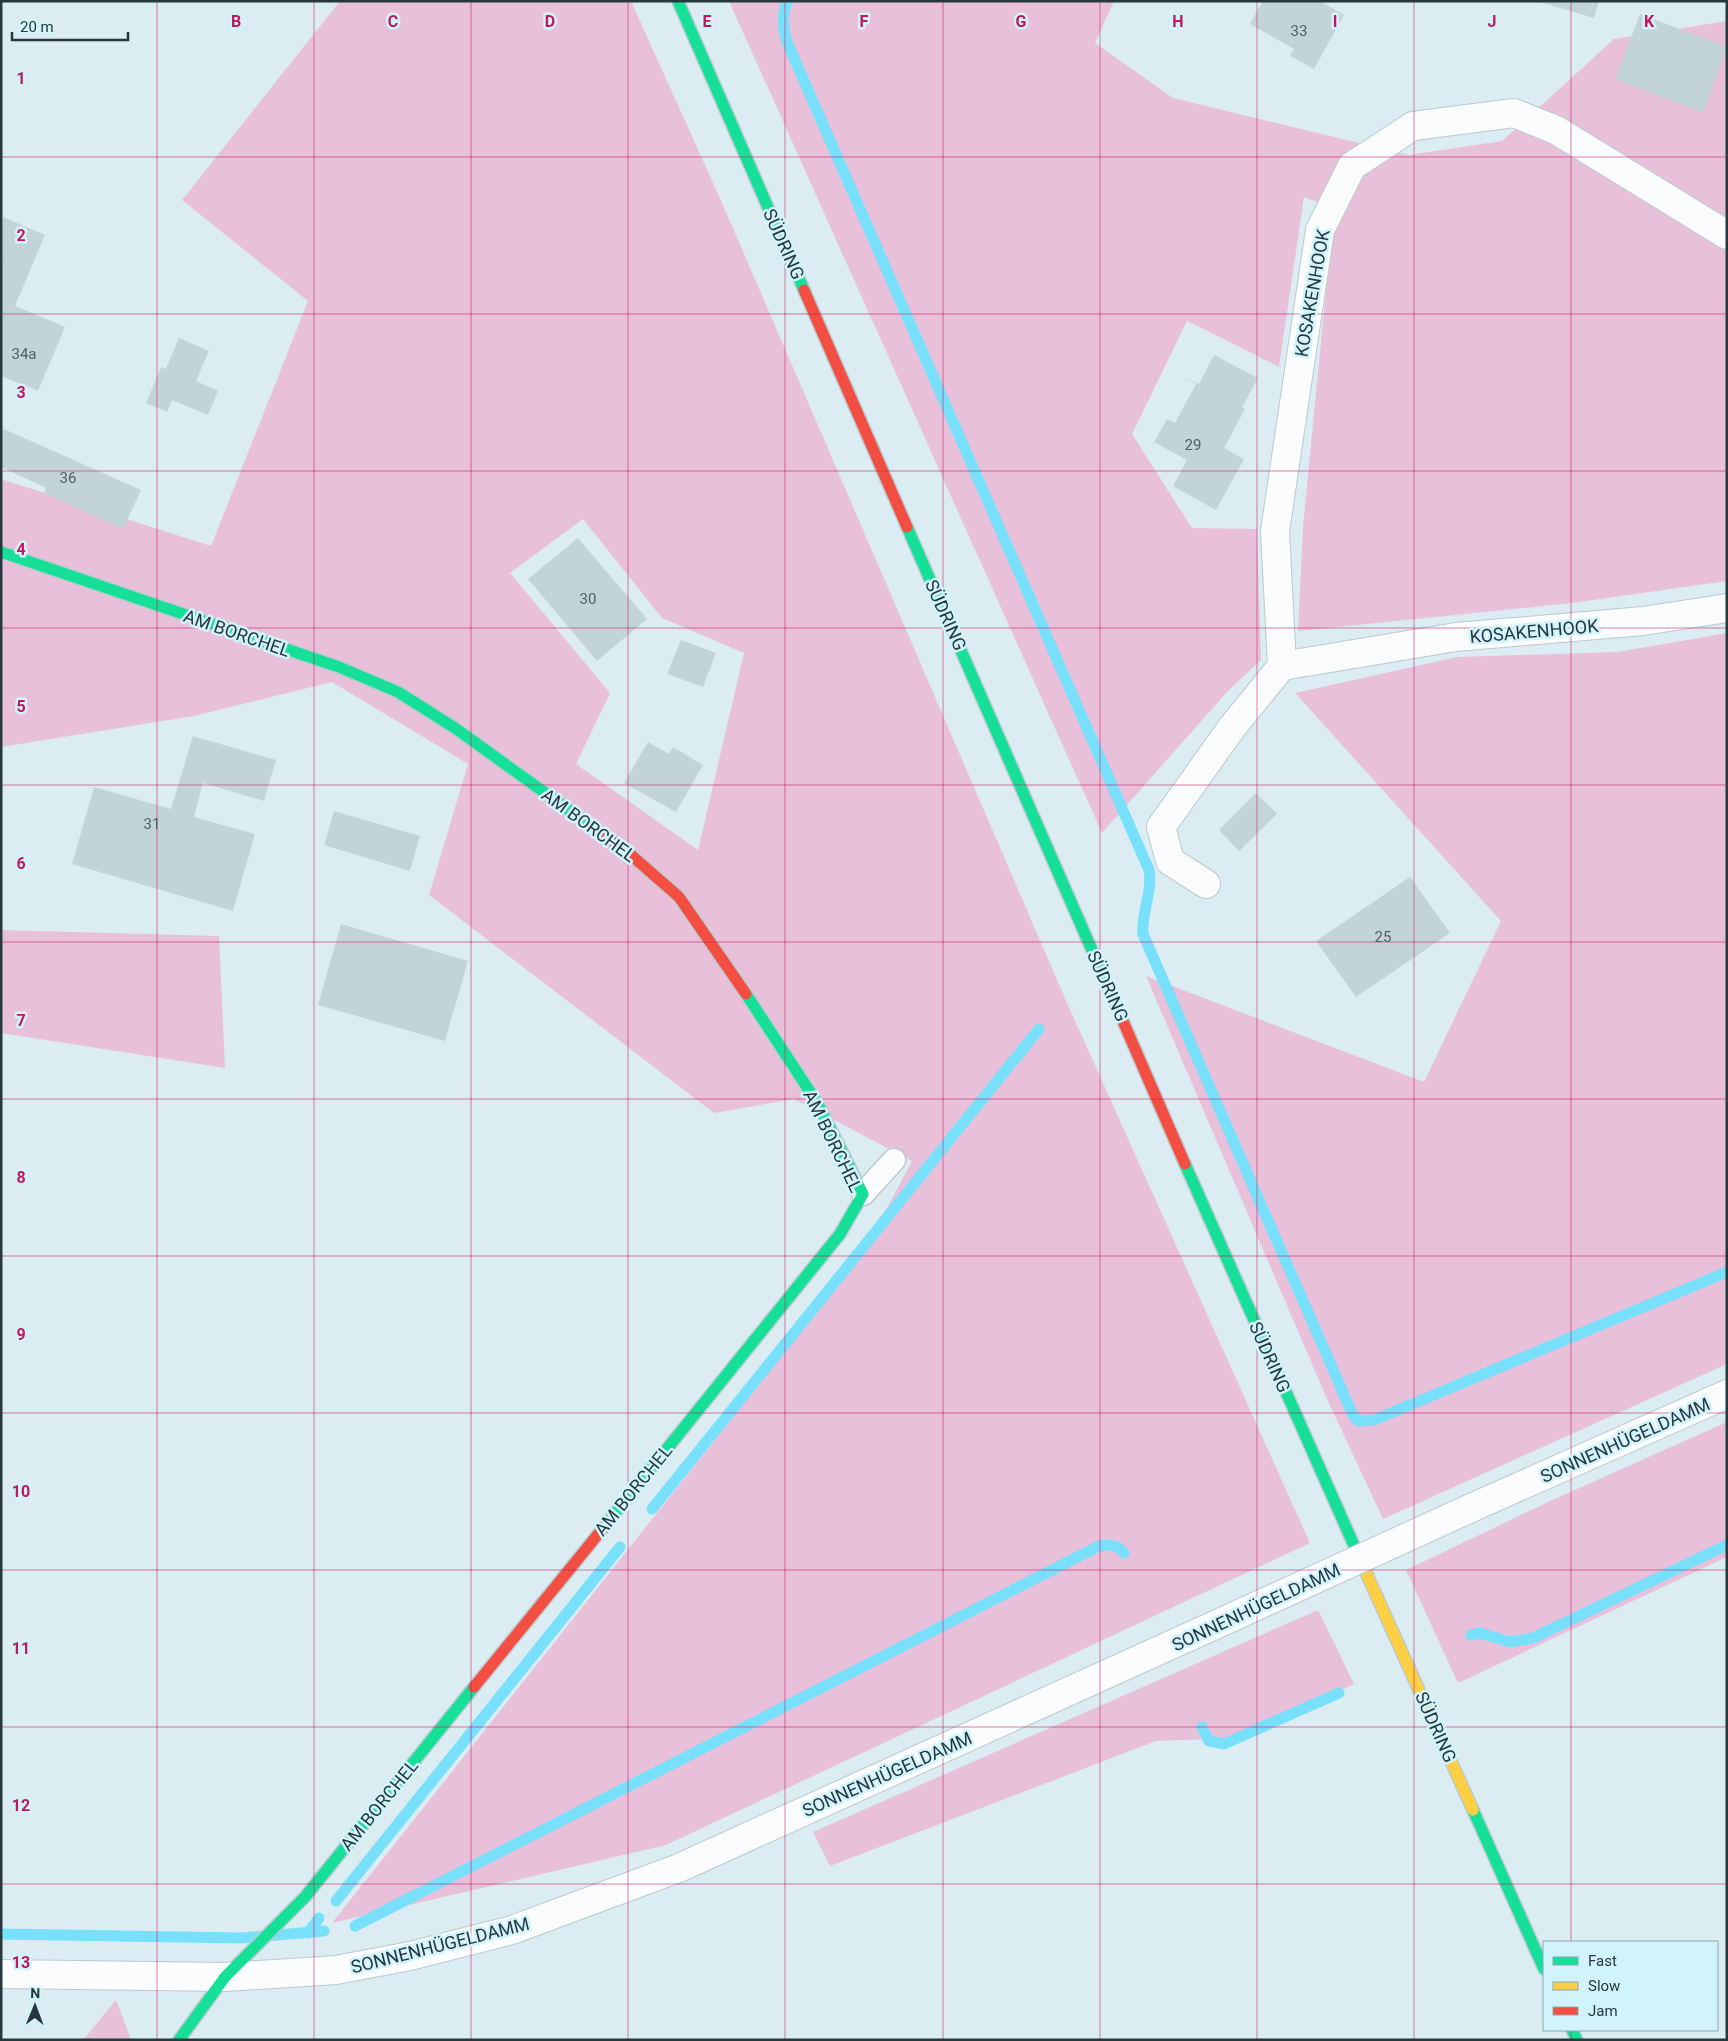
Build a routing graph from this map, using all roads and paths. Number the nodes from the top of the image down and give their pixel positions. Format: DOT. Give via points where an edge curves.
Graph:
graph roads {
  1 [pos="678,1"];
  2 [pos="1727,235"];
  3 [pos="1,552"];
  4 [pos="1727,608"];
  5 [pos="1282,666"];
  6 [pos="1206,884"];
  7 [pos="894,1160"];
  8 [pos="863,1194"];
  9 [pos="1727,1394"];
  10 [pos="1543,1966"];
  11 [pos="1,1974"];
  12 [pos="225,1977"];
  13 [pos="179,2040"];
  1 -- 10 [label="street, SÜDRING" via="1252,1318"];
  2 -- 5 [label="street, KOSAKENHOOK" via="1556,130 1514,113 1413,126 1352,166 1320,230 1275,531"];
  3 -- 8 [label="street, AM BORCHEL" via="339,668 398,692 632,855 679,897 715,948 818,1104"];
  4 -- 5 [label="street, KOSAKENHOOK" via="1643,621 1456,637"];
  5 -- 6 [label="street" via="1233,726 1161,827 1170,861"];
  7 -- 8 [label="lane"];
  8 -- 12 [label="street, AM BORCHEL" via="840,1234 311,1889"];
  9 -- 12 [label="street, SONNENHÜGELDAMM, bridge" via="679,1868 512,1930 410,1956 336,1970"];
  11 -- 12 [label="street, SONNENHÜGELDAMM"];
  12 -- 13 [label="street, AM BORCHEL"];
}
